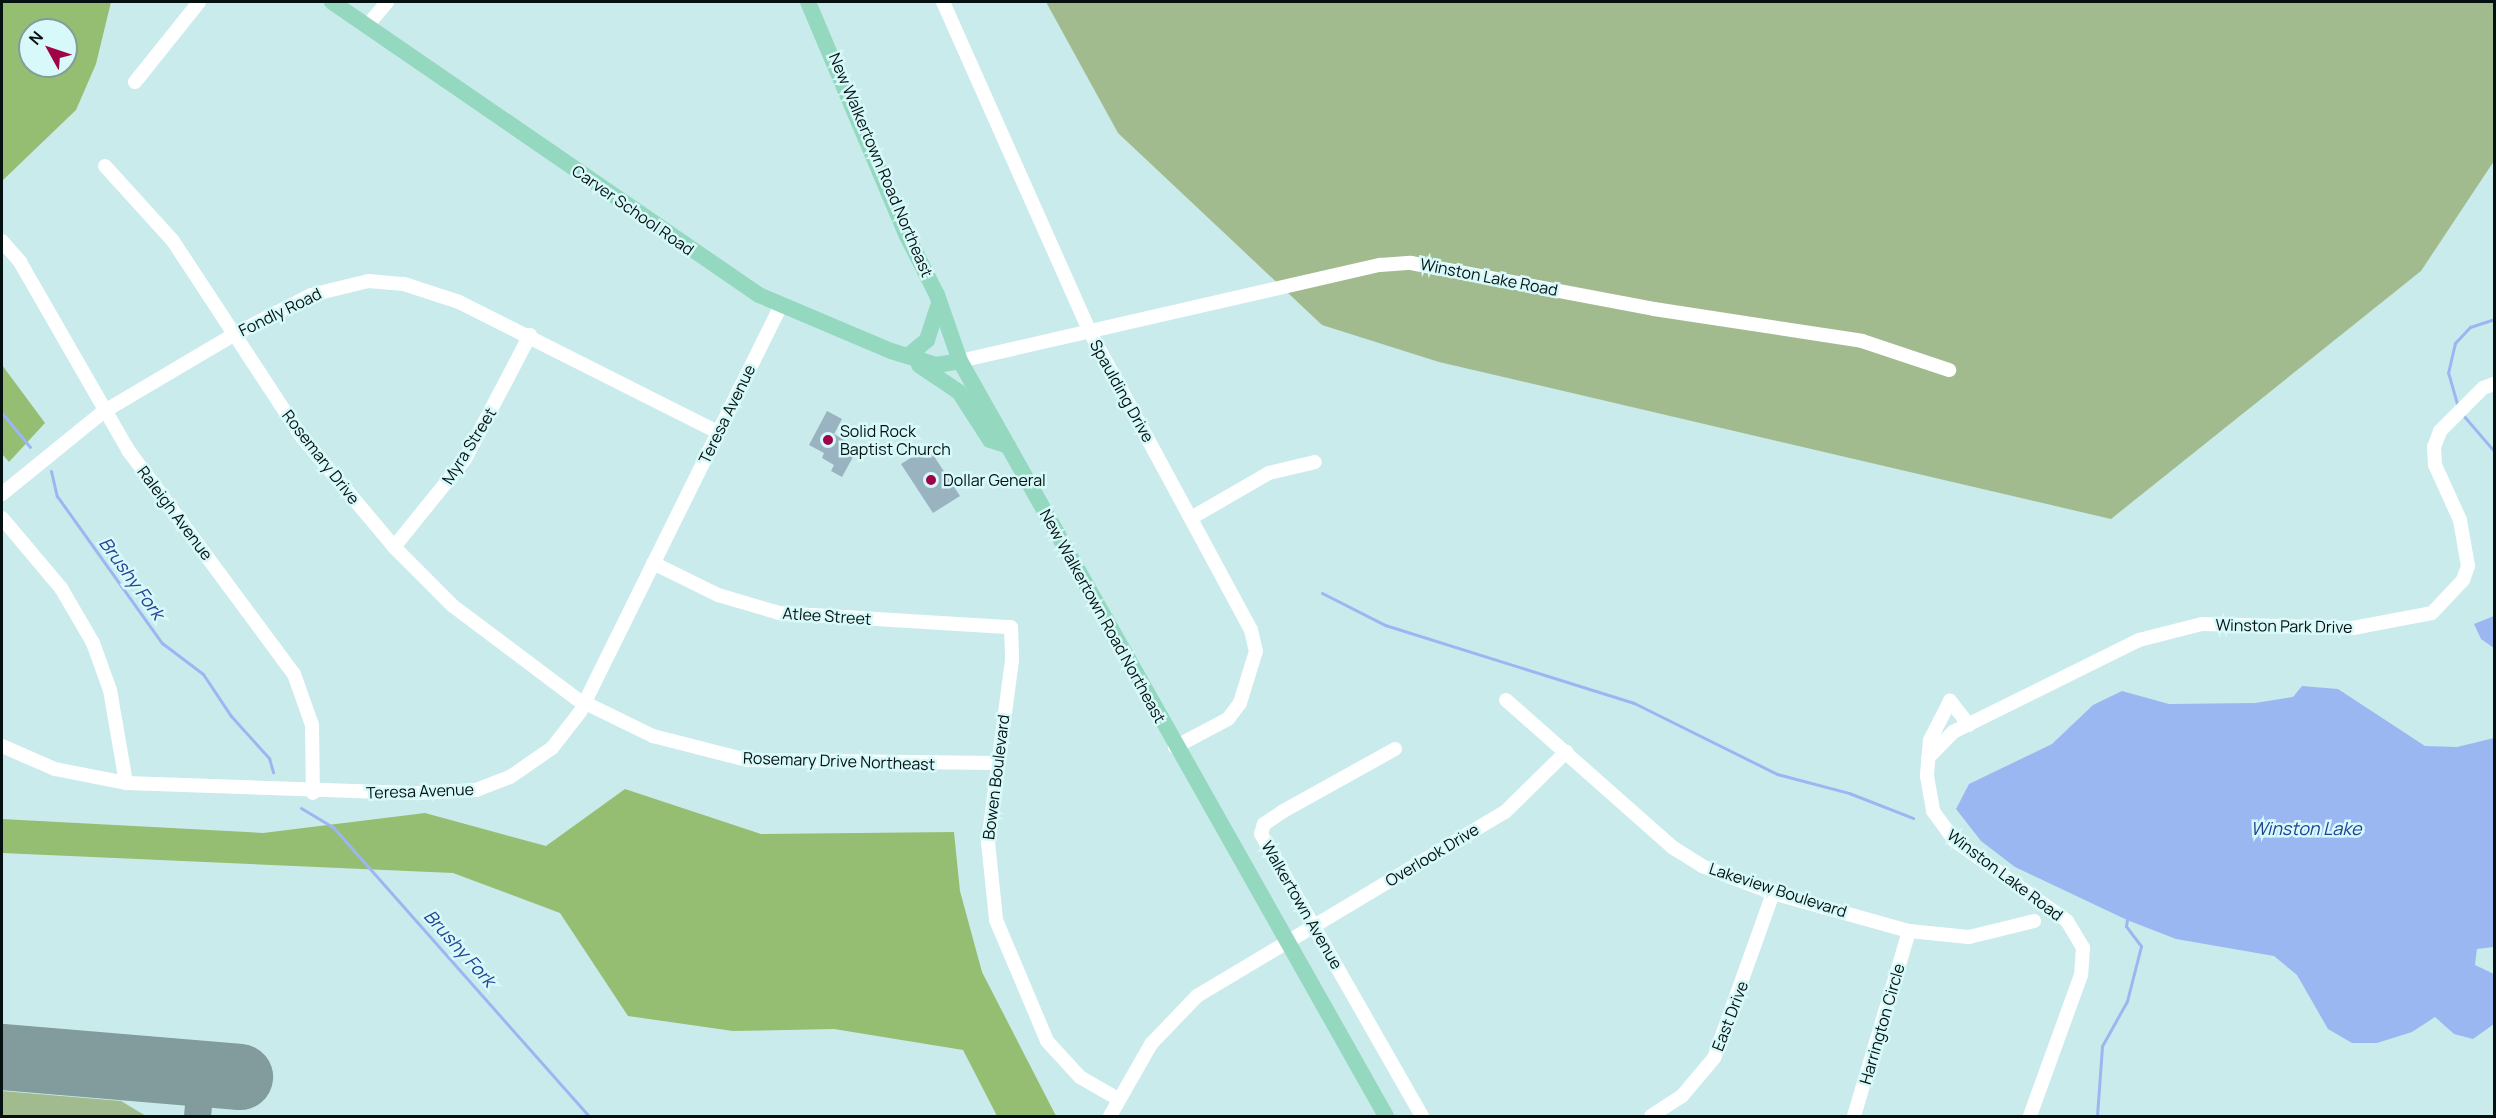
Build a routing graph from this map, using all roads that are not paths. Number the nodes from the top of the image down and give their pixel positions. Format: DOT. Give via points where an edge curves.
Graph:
graph roads {
  1 [pos="199,2"];
  2 [pos="332,2"];
  3 [pos="387,2"];
  4 [pos="808,2"];
  5 [pos="943,2"];
  6 [pos="367,26"];
  7 [pos="135,82"];
  8 [pos="105,166"];
  9 [pos="2,241"];
  10 [pos="939,303"];
  11 [pos="780,307"];
  12 [pos="235,334"];
  13 [pos="1091,334"];
  14 [pos="530,335"];
  15 [pos="908,356"];
  16 [pos="960,361"];
  17 [pos="1949,370"];
  18 [pos="2494,384"];
  19 [pos="103,412"];
  20 [pos="718,432"];
  21 [pos="1008,446"];
  22 [pos="1315,462"];
  23 [pos="2,494"];
  24 [pos="2,518"];
  25 [pos="1191,518"];
  26 [pos="394,547"];
  27 [pos="653,562"];
  28 [pos="1011,627"];
  29 [pos="1506,700"];
  30 [pos="584,704"];
  31 [pos="1969,725"];
  32 [pos="2,746"];
  33 [pos="1175,747"];
  34 [pos="1395,749"];
  35 [pos="1566,752"];
  36 [pos="1928,758"];
  37 [pos="996,763"];
  38 [pos="126,783"];
  39 [pos="313,793"];
  40 [pos="1773,893"];
  41 [pos="2034,921"];
  42 [pos="1313,924"];
  43 [pos="1909,931"];
  44 [pos="1285,940"];
  45 [pos="1118,1099"];
  46 [pos="1110,1116"];
  47 [pos="1386,1116"];
  48 [pos="1422,1116"];
  49 [pos="1651,1116"];
  50 [pos="1854,1116"];
  51 [pos="2030,1116"];
  1 -- 7 [label="street"];
  2 -- 6 [label="main road, Carver School Road"];
  3 -- 6 [label="street"];
  4 -- 10 [label="main road, New Walkertown Road Northeast"];
  5 -- 13 [label="street, Spaulding Drive"];
  6 -- 11 [label="main road, Carver School Road"];
  8 -- 12 [label="street, Rosemary Drive" via="173,241"];
  9 -- 19 [label="street, Raleigh Avenue" via="31,280"];
  10 -- 15 [label="main road" via="927,340"];
  10 -- 16 [label="main road, New Walkertown Road Northeast"];
  11 -- 15 [label="main road, Carver School Road"];
  11 -- 20 [label="street, Teresa Avenue"];
  12 -- 14 [label="street, Fondly Road" via="311,295 368,281 426,289"];
  12 -- 19 [label="street, Fondly Road"];
  12 -- 26 [label="street, Rosemary Drive" via="301,436"];
  13 -- 16 [label="street, Winston Lake Road"];
  13 -- 17 [label="street, Winston Lake Road" via="1380,265 1411,263 1654,309 1862,341"];
  13 -- 25 [label="street, Spaulding Drive"];
  14 -- 20 [label="street, Fondly Road"];
  14 -- 26 [label="street, Myra Street" via="465,459"];
  15 -- 16 [label="main road, Carver School Road" via="936,365"];
  15 -- 21 [label="main road" via="959,392 990,440"];
  16 -- 21 [label="main road, New Walkertown Road Northeast"];
  18 -- 31 [label="street, Winston Park Drive" via="2483,388 2440,431 2434,447 2435,465 2460,520 2468,558 2463,580 2432,613 2354,628 2202,624 2139,640"];
  19 -- 23 [label="street, Fondly Road"];
  19 -- 39 [label="street, Raleigh Avenue" via="294,674 312,725"];
  20 -- 27 [label="street, Teresa Avenue"];
  21 -- 33 [label="main road, New Walkertown Road Northeast"];
  22 -- 25 [label="street" via="1269,473"];
  24 -- 38 [label="street" via="61,588 93,643 110,690"];
  25 -- 33 [label="street, Spaulding Drive" via="1251,630 1256,651 1252,676 1228,719"];
  26 -- 30 [label="street, Rosemary Drive" via="453,606"];
  27 -- 28 [label="street, Atlee Street" via="718,595 778,613"];
  27 -- 30 [label="street, Teresa Avenue"];
  28 -- 37 [label="street, Bowen Boulevard" via="1012,660"];
  29 -- 35 [label="street, Lakeview Boulevard"];
  30 -- 37 [label="street, Rosemary Drive Northeast" via="652,736 747,760"];
  30 -- 39 [label="street, Teresa Avenue" via="546,753 498,783 458,792"];
  31 -- 36 [label="street, Winston Park Drive" via="1953,732"];
  31 -- 36 [label="street, Winston Lake Road" via="1950,701 1930,740"];
  32 -- 38 [label="street, Teresa Avenue" via="55,769"];
  33 -- 44 [label="main road, New Walkertown Road Northeast"];
  34 -- 42 [label="street, Walkertown Avenue" via="1282,812 1262,829"];
  35 -- 40 [label="street, Lakeview Boulevard" via="1672,847 1702,866"];
  35 -- 42 [label="street, Overlook Drive" via="1505,812"];
  36 -- 51 [label="street, Winston Lake Road" via="1930,802 1944,830 2067,921 2084,948 2081,975"];
  37 -- 45 [label="street, Bowen Boulevard" via="988,871 1003,942 1054,1051 1080,1077"];
  38 -- 39 [label="street, Teresa Avenue"];
  40 -- 43 [label="street, Lakeview Boulevard"];
  40 -- 49 [label="street, East Drive" via="1714,1058 1689,1090"];
  41 -- 43 [label="street, Lakeview Boulevard" via="1969,937"];
  42 -- 44 [label="street, Overlook Drive"];
  42 -- 48 [label="street, Walkertown Avenue"];
  43 -- 50 [label="street, Harrington Circle"];
  44 -- 45 [label="street" via="1209,987 1181,1011 1151,1044"];
  44 -- 47 [label="main road, New Walkertown Road Northeast"];
  45 -- 46 [label="street"];
}
